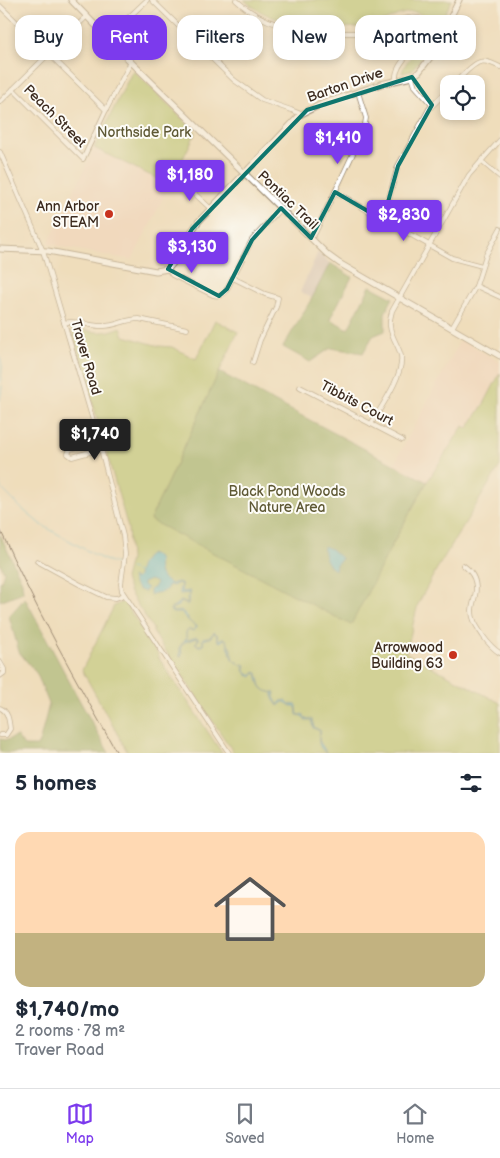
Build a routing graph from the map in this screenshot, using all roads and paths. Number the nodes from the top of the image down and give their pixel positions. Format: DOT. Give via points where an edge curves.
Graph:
graph roads {
  1 [pos="70,0"];
  2 [pos="146,0"];
  3 [pos="152,0"];
  4 [pos="236,0"];
  5 [pos="459,0"];
  6 [pos="0,6"];
  7 [pos="131,15"];
  8 [pos="87,16"];
  9 [pos="15,21"];
  10 [pos="82,21"];
  11 [pos="92,21"];
  12 [pos="42,60"];
  13 [pos="54,60"];
  14 [pos="131,62"];
  15 [pos="500,67"];
  16 [pos="464,75"];
  17 [pos="412,77"];
  18 [pos="396,80"];
  19 [pos="12,89"];
  20 [pos="358,92"];
  21 [pos="440,97"];
  22 [pos="0,102"];
  23 [pos="432,105"];
  24 [pos="106,110"];
  25 [pos="301,114"];
  26 [pos="500,140"];
  27 [pos="0,152"];
  28 [pos="481,161"];
  29 [pos="244,173"];
  30 [pos="500,178"];
  31 [pos="181,181"];
  32 [pos="335,192"];
  33 [pos="281,208"];
  34 [pos="210,209"];
  35 [pos="383,220"];
  36 [pos="500,229"];
  37 [pos="311,238"];
  38 [pos="429,246"];
  39 [pos="0,249"];
  40 [pos="43,251"];
  41 [pos="482,266"];
  42 [pos="168,269"];
  43 [pos="233,278"];
  44 [pos="476,286"];
  45 [pos="284,295"];
  46 [pos="500,297"];
  47 [pos="278,298"];
  48 [pos="399,298"];
  49 [pos="64,322"];
  50 [pos="452,328"];
  51 [pos="187,330"];
  52 [pos="500,356"];
  53 [pos="253,362"];
  54 [pos="300,386"];
  55 [pos="371,424"];
  56 [pos="402,440"];
  57 [pos="99,441"];
  58 [pos="101,449"];
  59 [pos="37,561"];
  60 [pos="463,565"];
  61 [pos="124,595"];
  62 [pos="500,653"];
  63 [pos="0,662"];
  64 [pos="0,676"];
  65 [pos="0,708"];
  66 [pos="0,735"];
  67 [pos="229,753"];
  1 -- 8 [label="main road, Pontiac Trail"];
  2 -- 7 [label="street"];
  3 -- 25 [label="street" via="234,80 262,100"];
  4 -- 18 [label="street" via="273,24 304,32 374,32 402,19 419,18 422,23 419,39 398,67"];
  5 -- 17 [label="main road" via="432,55"];
  6 -- 9 [label="street"];
  8 -- 10 [label="street"];
  8 -- 11 [label="main road, Pontiac Trail"];
  12 -- 19 [label="street"];
  13 -- 24 [label="street"];
  14 -- 24 [label="street"];
  14 -- 29 [label="main road, Pontiac Trail"];
  15 -- 16 [label="street" via="480,62"];
  17 -- 18 [label="main road, Barton Drive"];
  17 -- 23 [label="street"];
  18 -- 20 [label="main road, Barton Drive"];
  19 -- 22 [label="street"];
  19 -- 24 [label="street, Peach Street" via="83,159"];
  20 -- 25 [label="main road, Barton Drive"];
  20 -- 32 [label="street" via="366,123"];
  21 -- 23 [label="street"];
  23 -- 35 [label="street" via="398,166"];
  25 -- 29 [label="main road, Barton Drive"];
  26 -- 28 [label="street"];
  27 -- 40 [label="street, Traver Road"];
  28 -- 30 [label="street"];
  28 -- 38 [label="street" via="464,183"];
  29 -- 33 [label="main road, Pontiac Trail"];
  29 -- 34 [label="main road, Barton Drive"];
  31 -- 34 [label="street"];
  32 -- 35 [label="street"];
  32 -- 37 [label="street"];
  33 -- 37 [label="main road, Pontiac Trail"];
  33 -- 43 [label="street" via="252,240"];
  34 -- 42 [label="main road, Barton Drive" via="192,229"];
  35 -- 38 [label="street"];
  36 -- 41 [label="street"];
  37 -- 48 [label="main road, Pontiac Trail" via="334,260"];
  38 -- 41 [label="street" via="452,258"];
  38 -- 48 [label="street"];
  39 -- 40 [label="main road"];
  40 -- 42 [label="main road" via="156,271"];
  40 -- 49 [label="street, Traver Road"];
  41 -- 44 [label="street"];
  42 -- 43 [label="street" via="172,275 219,296 225,293"];
  43 -- 47 [label="street"];
  44 -- 46 [label="street"];
  44 -- 50 [label="street"];
  45 -- 47 [label="street"];
  47 -- 53 [label="street"];
  48 -- 50 [label="main road, Pontiac Trail"];
  48 -- 55 [label="street" via="392,310 390,325 401,354 401,367"];
  49 -- 51 [label="street" via="102,327 139,319"];
  49 -- 57 [label="street, Traver Road"];
  50 -- 52 [label="main road, Pontiac Trail"];
  54 -- 55 [label="street, Tibbits Court"];
  55 -- 56 [label="street, Tibbits Court"];
  57 -- 58 [label="street, Traver Road"];
  57 -- 58 [label="street" via="70,449 68,454 72,457"];
  58 -- 61 [label="street, Traver Road" via="123,536 125,554 121,587"];
  59 -- 61 [label="street" via="106,597"];
  60 -- 62 [label="street" via="472,573 476,584 472,608 474,621 489,644"];
  61 -- 67 [label="street"];
  63 -- 64 [label="street" via="4,673"];
  65 -- 66 [label="street" via="7,714 10,729 6,735"];
}
